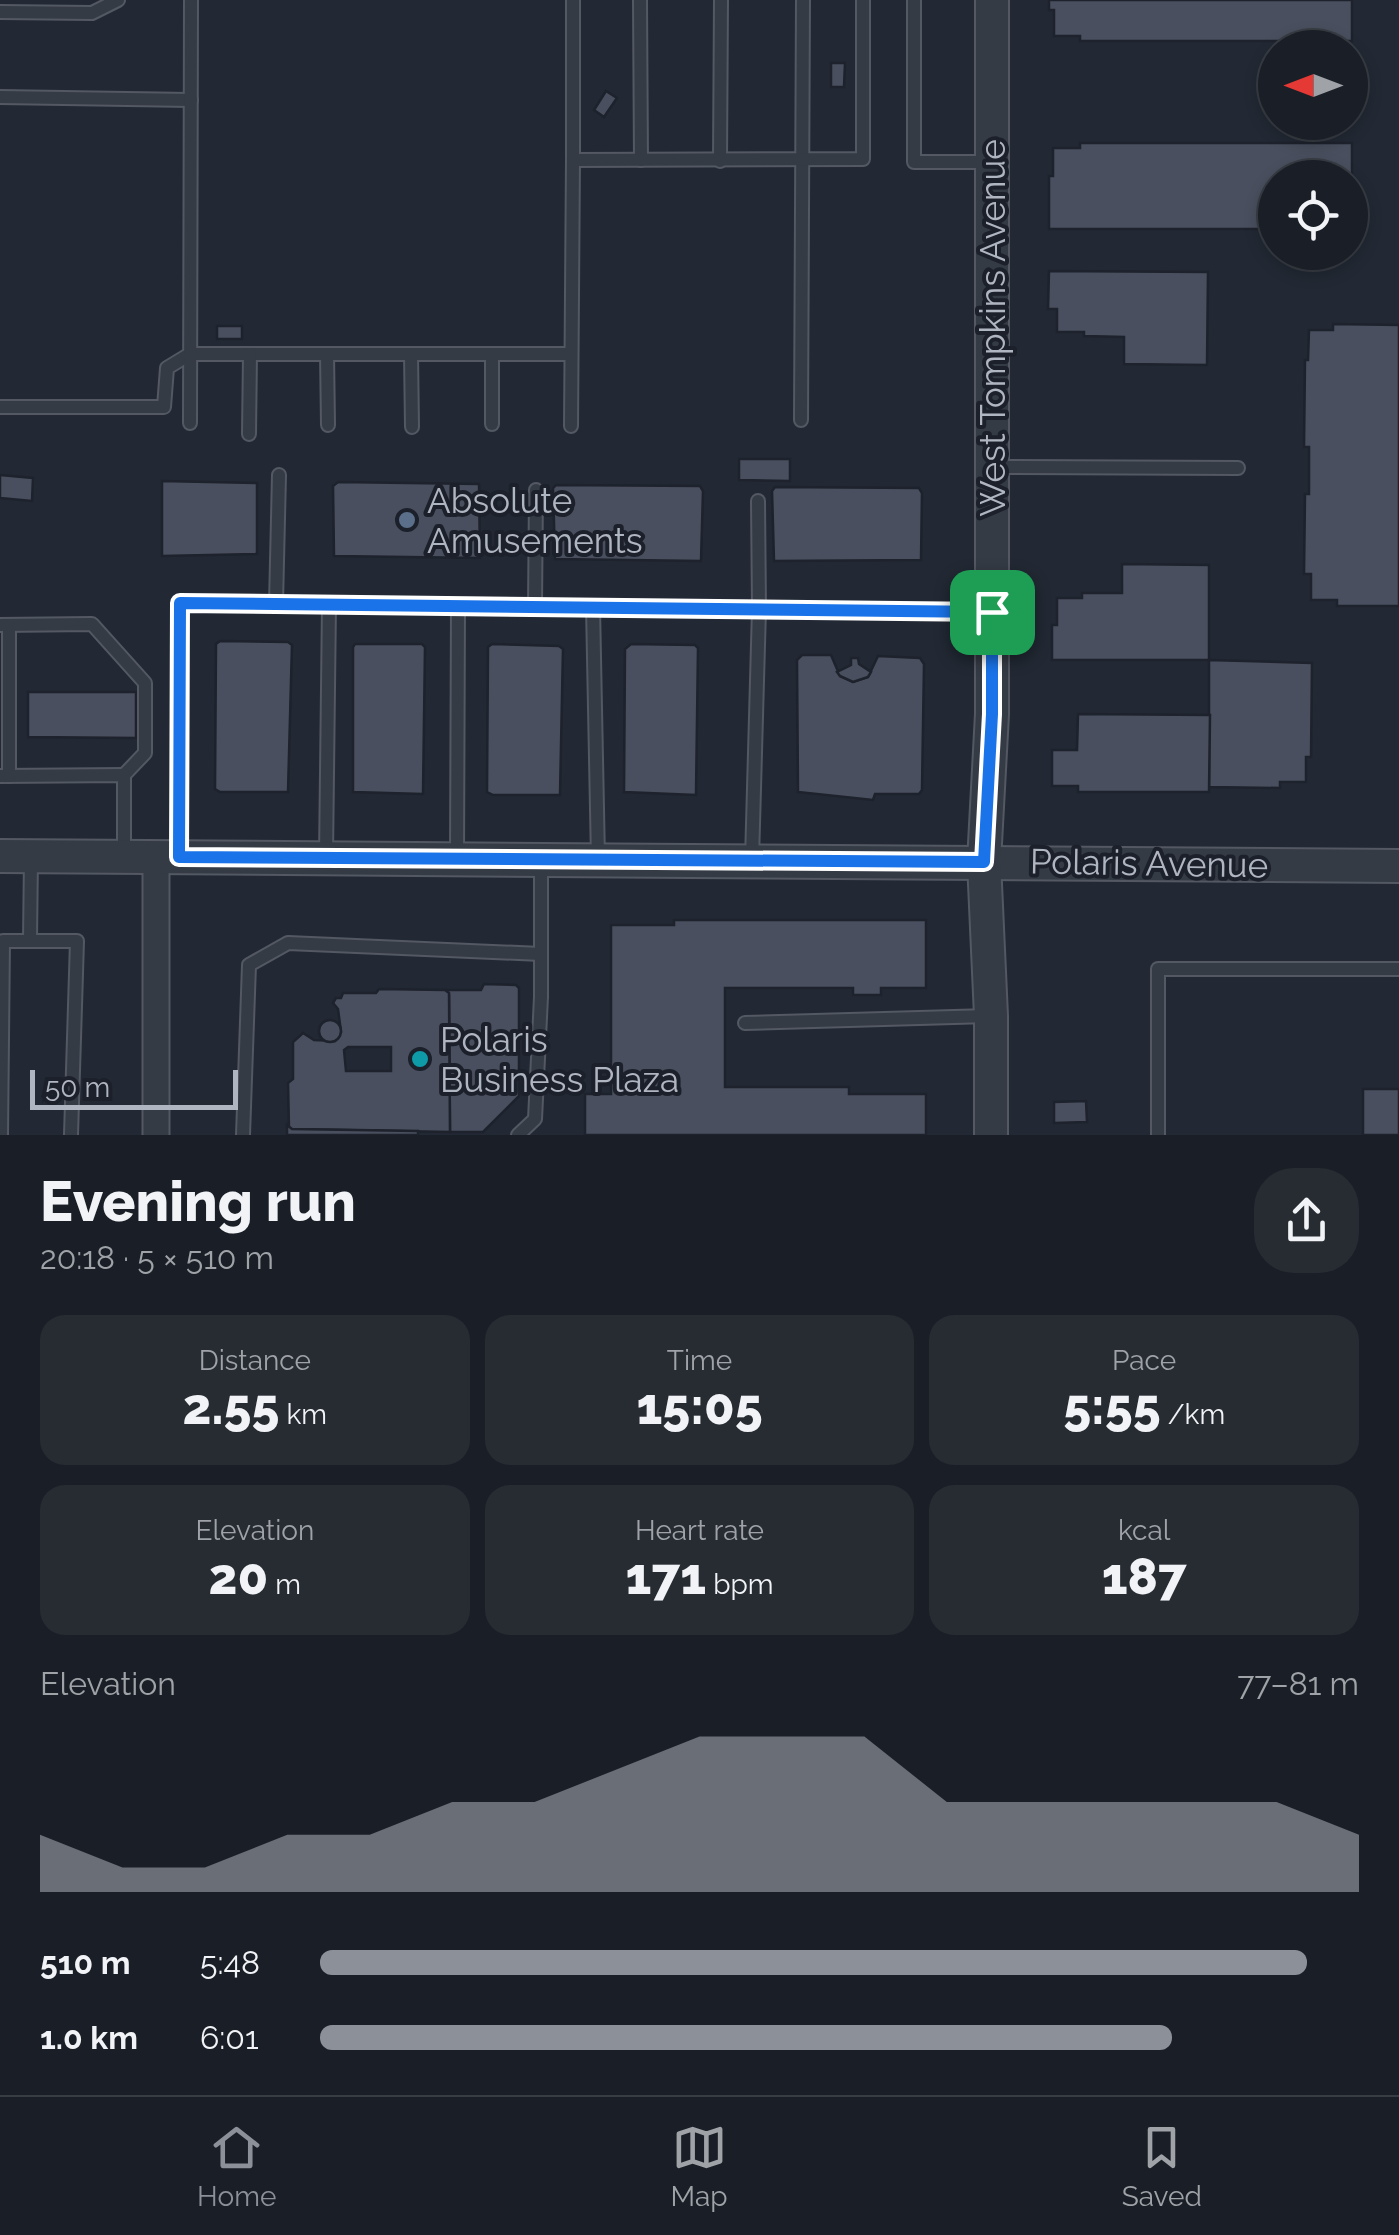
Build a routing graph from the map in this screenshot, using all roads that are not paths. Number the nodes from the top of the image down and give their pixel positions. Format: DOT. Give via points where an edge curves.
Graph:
graph roads {
  1 [pos="118,0"];
  2 [pos="191,0"];
  3 [pos="573,0"];
  4 [pos="640,0"];
  5 [pos="721,0"];
  6 [pos="803,0"];
  7 [pos="862,0"];
  8 [pos="914,0"];
  9 [pos="992,0"];
  10 [pos="0,12"];
  11 [pos="0,97"];
  12 [pos="191,100"];
  13 [pos="573,160"];
  14 [pos="640,160"];
  15 [pos="802,160"];
  16 [pos="720,161"];
  17 [pos="992,162"];
  18 [pos="190,354"];
  19 [pos="250,354"];
  20 [pos="327,354"];
  21 [pos="411,354"];
  22 [pos="492,354"];
  23 [pos="571,354"];
  24 [pos="0,407"];
  25 [pos="801,420"];
  26 [pos="190,423"];
  27 [pos="492,424"];
  28 [pos="328,425"];
  29 [pos="571,426"];
  30 [pos="412,427"];
  31 [pos="249,434"];
  32 [pos="992,467"];
  33 [pos="1238,468"];
  34 [pos="279,474"];
  35 [pos="536,490"];
  36 [pos="758,501"];
  37 [pos="276,604"];
  38 [pos="329,604"];
  39 [pos="458,606"];
  40 [pos="535,607"];
  41 [pos="593,608"];
  42 [pos="759,609"];
  43 [pos="992,612"];
  44 [pos="5,625"];
  45 [pos="124,774"];
  46 [pos="4,776"];
  47 [pos="15,856"];
  48 [pos="153,857"];
  49 [pos="326,858"];
  50 [pos="457,858"];
  51 [pos="541,859"];
  52 [pos="598,859"];
  53 [pos="752,860"];
  54 [pos="984,862"];
  55 [pos="1399,866"];
  56 [pos="30,940"];
  57 [pos="541,954"];
  58 [pos="1399,970"];
  59 [pos="991,1016"];
  60 [pos="745,1023"];
  61 [pos="1,1135"];
  62 [pos="72,1135"];
  63 [pos="156,1135"];
  64 [pos="243,1135"];
  65 [pos="518,1135"];
  66 [pos="990,1135"];
  67 [pos="1158,1135"];
  1 -- 10 [label="lane" via="92,13"];
  2 -- 12 [label="lane"];
  3 -- 13 [label="lane"];
  4 -- 14 [label="lane"];
  5 -- 16 [label="lane"];
  6 -- 15 [label="lane"];
  7 -- 15 [label="lane" via="862,159"];
  8 -- 17 [label="lane" via="914,162"];
  9 -- 17 [label="street, West Tompkins Avenue"];
  11 -- 12 [label="lane"];
  12 -- 18 [label="lane"];
  13 -- 14 [label="lane"];
  13 -- 23 [label="lane"];
  14 -- 16 [label="lane"];
  15 -- 16 [label="lane"];
  15 -- 25 [label="lane"];
  17 -- 32 [label="street, West Tompkins Avenue"];
  18 -- 19 [label="lane"];
  18 -- 24 [label="lane" via="167,368 164,407"];
  18 -- 26 [label="lane"];
  19 -- 20 [label="lane"];
  19 -- 31 [label="lane"];
  20 -- 21 [label="lane"];
  20 -- 28 [label="lane"];
  21 -- 22 [label="lane"];
  21 -- 30 [label="lane"];
  22 -- 23 [label="lane"];
  22 -- 27 [label="lane"];
  23 -- 29 [label="lane"];
  32 -- 33 [label="lane"];
  32 -- 43 [label="street, West Tompkins Avenue"];
  34 -- 37 [label="lane"];
  35 -- 40 [label="lane"];
  36 -- 42 [label="lane"];
  37 -- 38 [label="lane"];
  37 -- 48 [label="lane" via="180,603"];
  38 -- 39 [label="lane"];
  38 -- 49 [label="lane"];
  39 -- 40 [label="lane"];
  39 -- 50 [label="lane"];
  40 -- 41 [label="lane"];
  41 -- 42 [label="lane"];
  41 -- 52 [label="lane"];
  42 -- 43 [label="lane"];
  42 -- 53 [label="lane"];
  43 -- 54 [label="street, West Tompkins Avenue"];
  44 -- 45 [label="lane" via="92,624 145,684 145,753"];
  44 -- 46 [label="lane"];
  45 -- 46 [label="lane"];
  45 -- 48 [label="lane"];
  47 -- 48 [label="street, Polaris Avenue"];
  47 -- 56 [label="lane"];
  48 -- 49 [label="street, Polaris Avenue"];
  48 -- 63 [label="street"];
  49 -- 50 [label="street, Polaris Avenue"];
  50 -- 51 [label="street, Polaris Avenue"];
  51 -- 52 [label="street, Polaris Avenue"];
  51 -- 57 [label="lane"];
  52 -- 53 [label="street, Polaris Avenue"];
  53 -- 54 [label="street, Polaris Avenue"];
  54 -- 55 [label="street, Polaris Avenue"];
  54 -- 59 [label="street, West Tompkins Avenue"];
  56 -- 61 [label="lane" via="4,941"];
  56 -- 62 [label="lane" via="77,940"];
  57 -- 64 [label="lane" via="288,943 249,965"];
  57 -- 65 [label="lane" via="535,1118"];
  58 -- 67 [label="lane" via="1158,969"];
  59 -- 60 [label="lane"];
  59 -- 66 [label="street, West Tompkins Avenue"];
}
